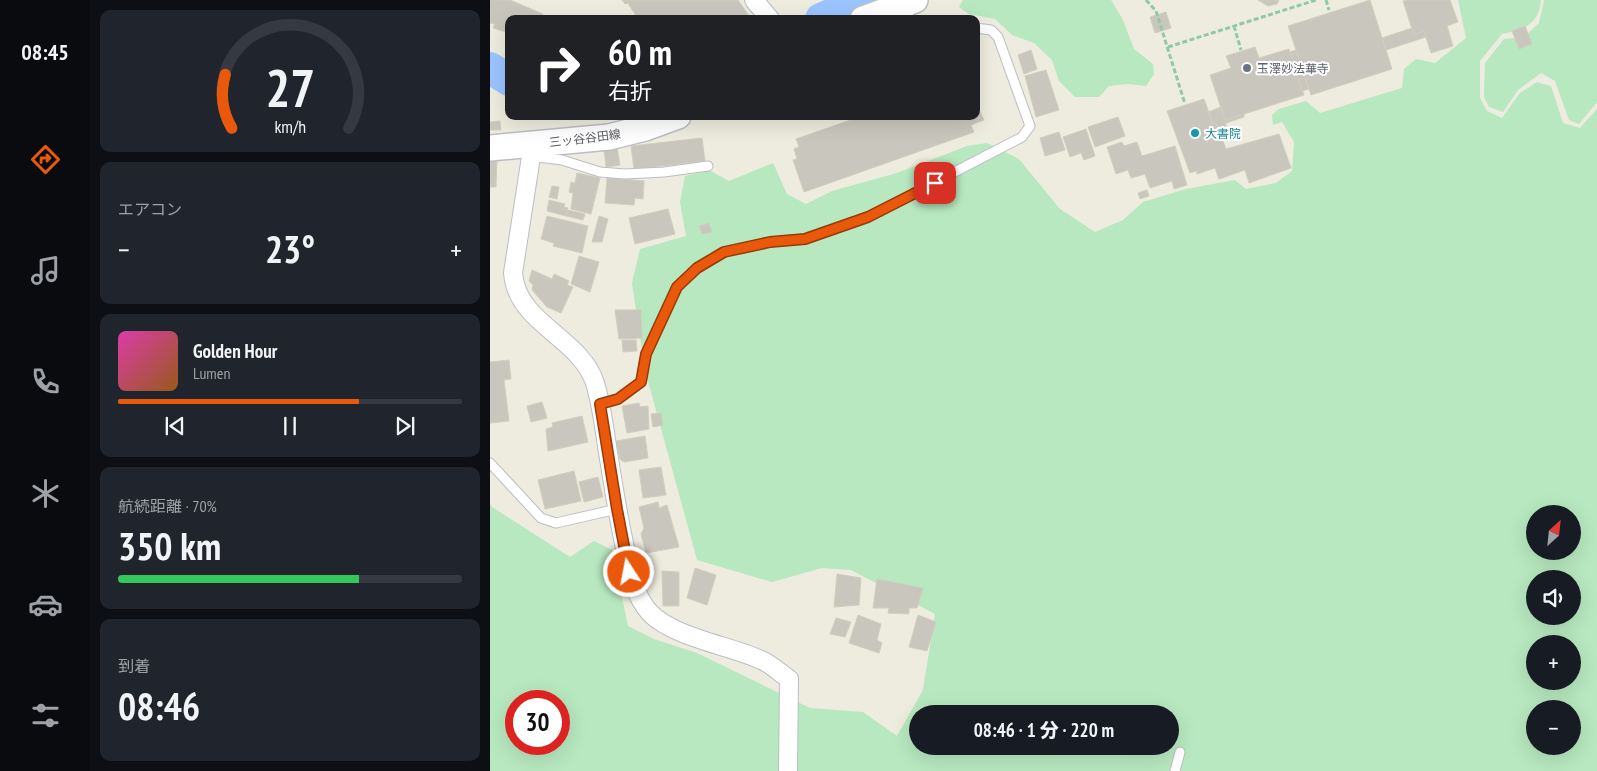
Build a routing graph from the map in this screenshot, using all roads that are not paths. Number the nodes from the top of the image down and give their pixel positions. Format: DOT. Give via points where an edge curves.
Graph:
graph roads {
  1 [pos="754,0"];
  2 [pos="910,7"];
  3 [pos="767,15"];
  4 [pos="879,15"];
  5 [pos="980,29"];
  6 [pos="667,120"];
  7 [pos="490,148"];
  8 [pos="532,150"];
  9 [pos="708,166"];
  10 [pos="600,404"];
  11 [pos="490,463"];
  12 [pos="617,509"];
  13 [pos="1180,752"];
  14 [pos="788,771"];
  15 [pos="1175,771"];
  1 -- 3 [label="street"];
  2 -- 4 [label="main road"];
  5 -- 10 [label="lane" via="991,30 998,37 1030,126 1022,136 868,217 805,239 770,242 724,252 697,268 677,287 646,354 641,382 618,399"];
  6 -- 8 [label="main road, 三ッ谷谷田線" via="609,137"];
  7 -- 8 [label="main road, 三ッ谷谷田線"];
  8 -- 9 [label="lane" via="600,172 664,172"];
  8 -- 10 [label="street" via="514,283 523,303 586,365"];
  10 -- 12 [label="street"];
  11 -- 12 [label="lane" via="541,518 549,522"];
  12 -- 14 [label="street" via="629,572 640,600 651,614 664,624 762,660 789,679"];
  13 -- 15 [label="lane"];
}
